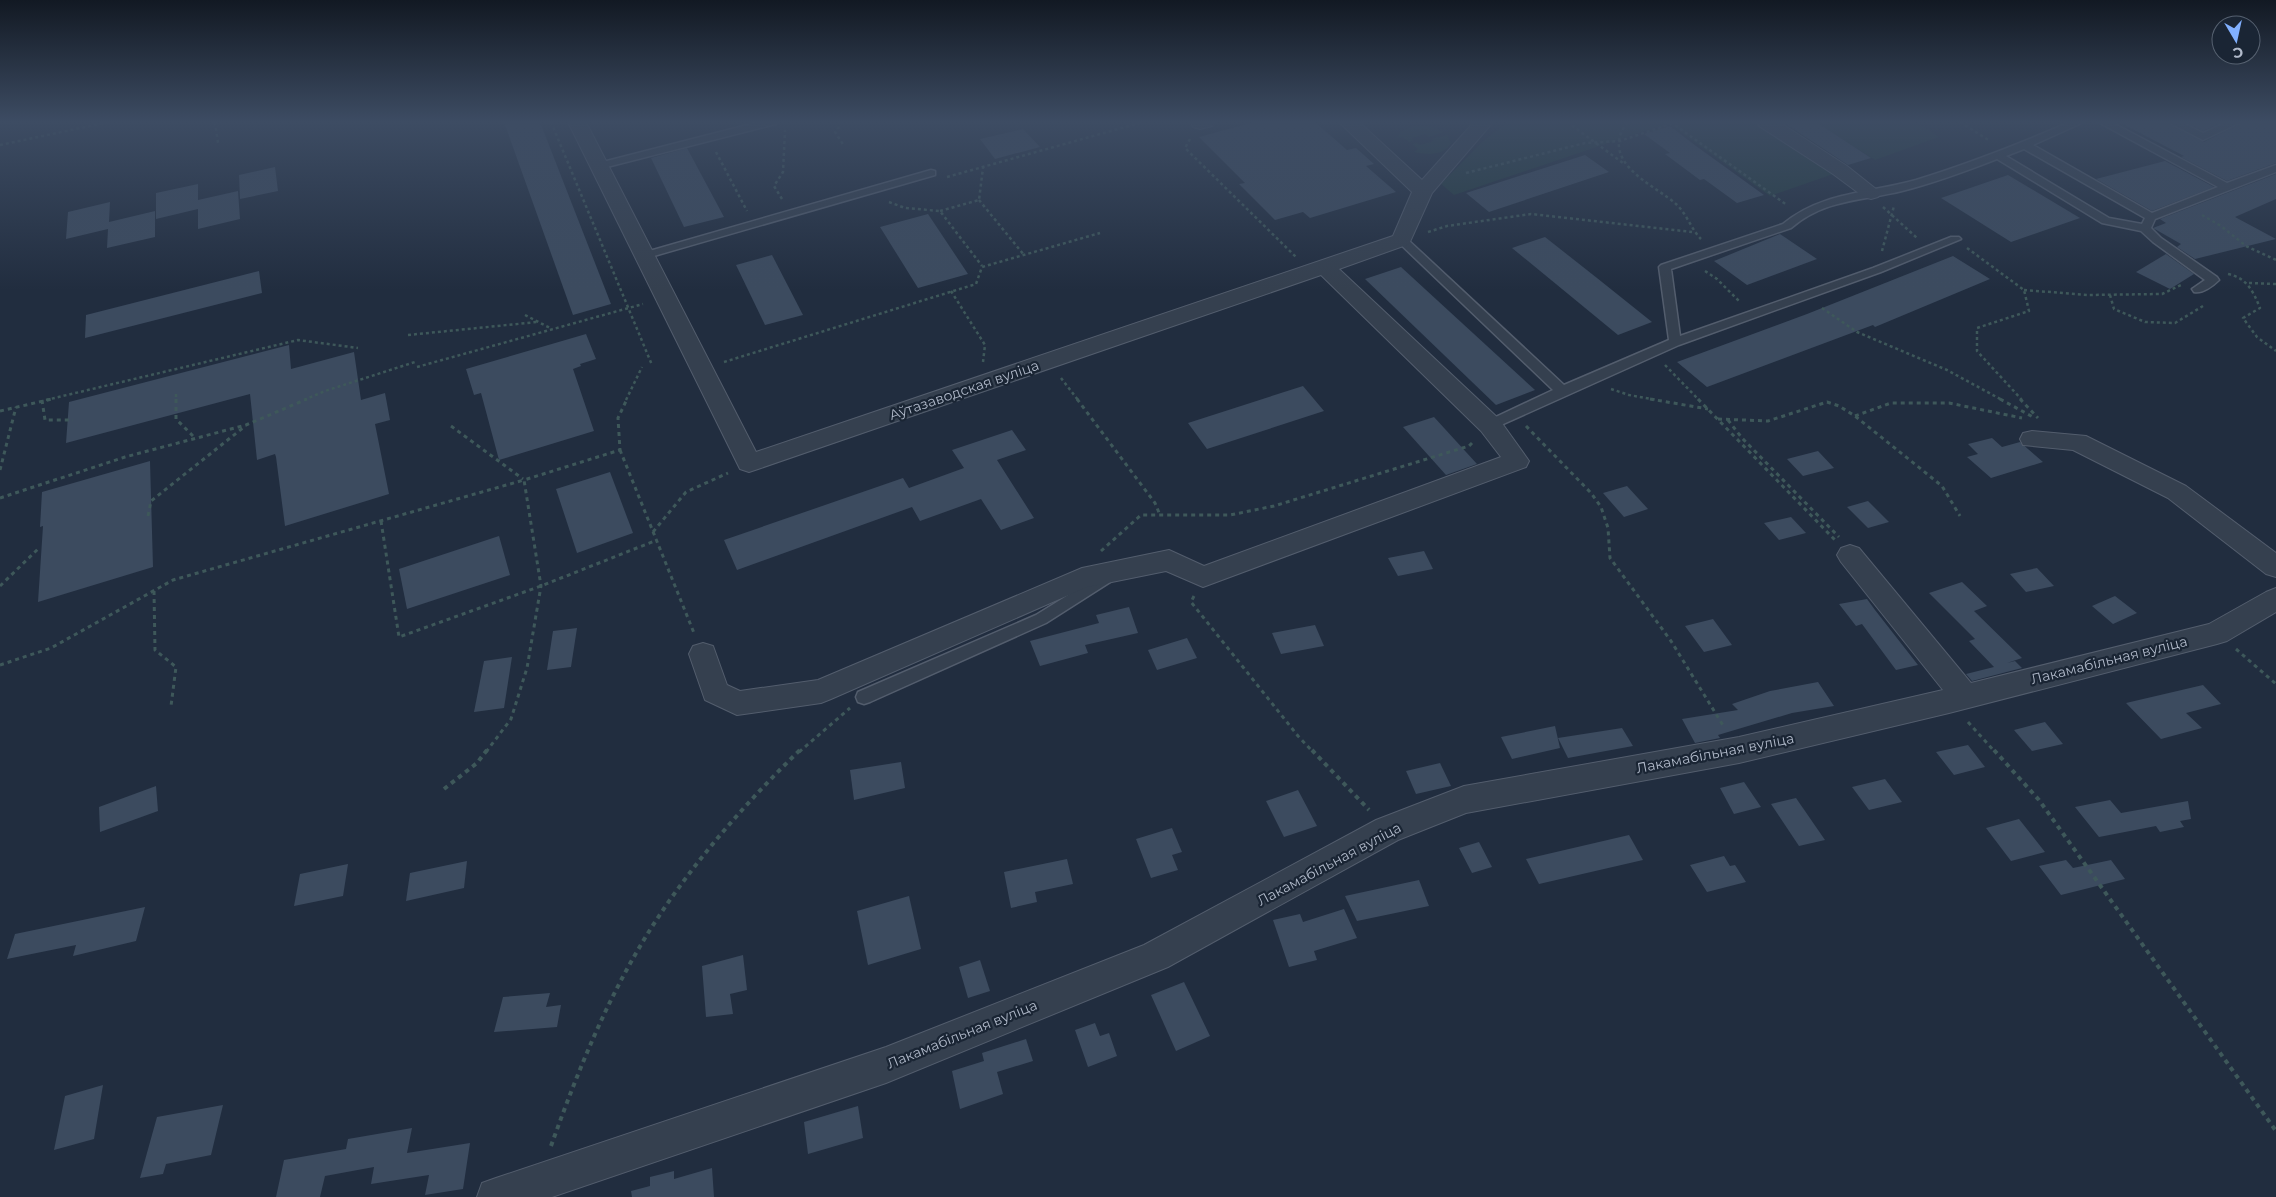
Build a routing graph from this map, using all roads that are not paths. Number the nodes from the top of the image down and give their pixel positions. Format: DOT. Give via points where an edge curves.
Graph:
graph roads {
  1 [pos="605,178"];
  2 [pos="914,178"];
  3 [pos="1417,178"];
  4 [pos="1434,178"];
  5 [pos="1851,178"];
  6 [pos="1930,178"];
  7 [pos="2035,178"];
  8 [pos="2083,178"];
  9 [pos="2209,178"];
  10 [pos="2252,178"];
  11 [pos="1427,186"];
  12 [pos="2228,188"];
  13 [pos="1871,193"];
  14 [pos="2152,217"];
  15 [pos="2145,228"];
  16 [pos="1955,239"];
  17 [pos="1402,240"];
  18 [pos="643,256"];
  19 [pos="1318,270"];
  20 [pos="2198,289"];
  21 [pos="1675,342"];
  22 [pos="1562,392"];
  23 [pos="1490,425"];
  24 [pos="2037,431"];
  25 [pos="1850,555"];
  26 [pos="2276,566"];
  27 [pos="1118,570"];
  28 [pos="2276,600"];
  29 [pos="703,654"];
  30 [pos="864,697"];
  31 [pos="1957,699"];
  32 [pos="496,1197"];
  1 -- 18 [label="street"];
  2 -- 18 [label="lane"];
  3 -- 11 [label="street"];
  4 -- 11 [label="street"];
  5 -- 13 [label="street"];
  6 -- 13 [label="lane"];
  7 -- 15 [label="lane" via="2106,221"];
  8 -- 14 [label="lane"];
  9 -- 12 [label="lane"];
  10 -- 12 [label="lane"];
  11 -- 17 [label="street"];
  12 -- 14 [label="lane"];
  13 -- 21 [label="lane" via="1830,200 1799,214 1787,226 1665,267"];
  14 -- 15 [label="lane"];
  15 -- 20 [label="lane" via="2213,280"];
  16 -- 21 [label="lane"];
  17 -- 19 [label="street, Аўтазаводская вуліца"];
  17 -- 22 [label="lane"];
  18 -- 19 [label="street, Аўтазаводская вуліца" via="749,463"];
  19 -- 23 [label="street"];
  21 -- 22 [label="lane"];
  22 -- 23 [label="lane"];
  23 -- 27 [label="street" via="1516,461 1203,577 1169,560"];
  24 -- 26 [label="street" via="2078,442 2177,492"];
  25 -- 31 [label="street"];
  27 -- 29 [label="street" via="1082,578 821,691 737,703 716,692"];
  27 -- 30 [label="lane" via="1041,619"];
  28 -- 31 [label="street, Лакамабільная вуліца" via="2217,633"];
  31 -- 32 [label="street, Лакамабільная вуліца" via="1739,750 1464,800 1387,830 1156,956 886,1065"];
}
